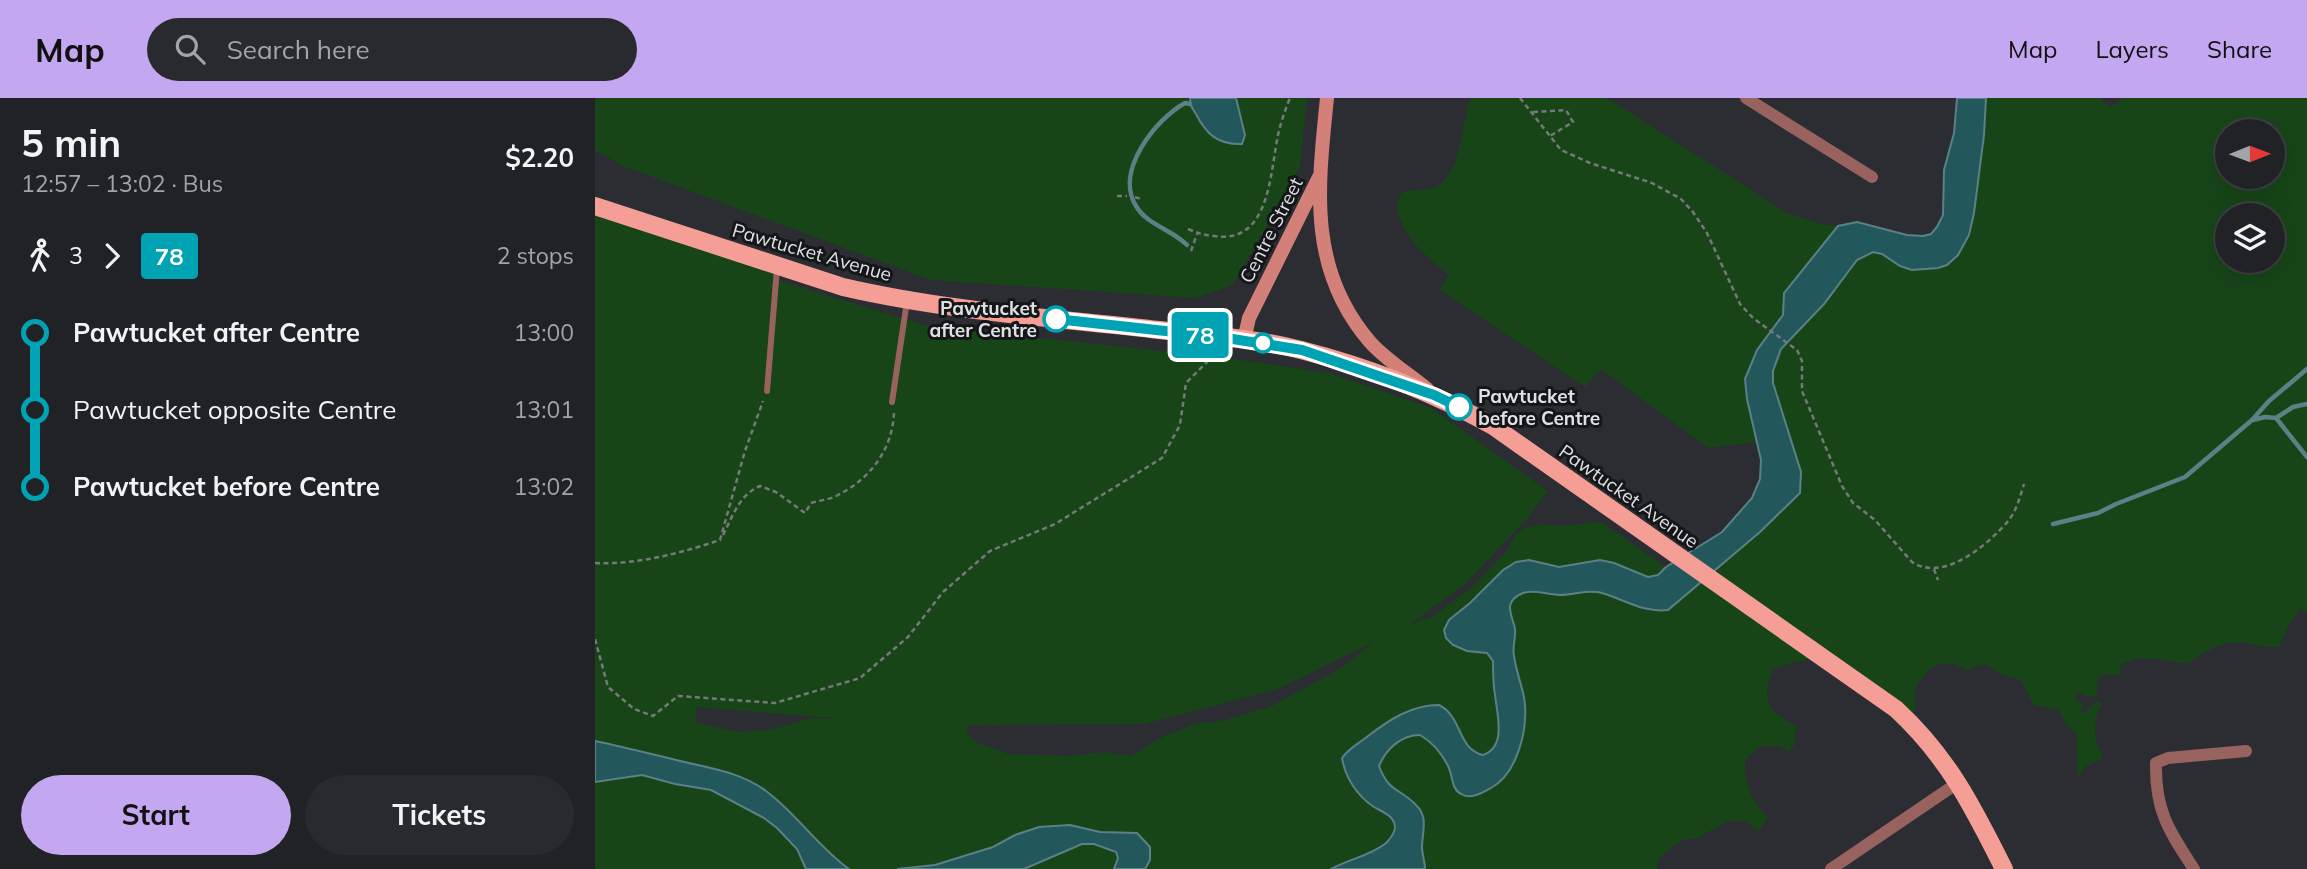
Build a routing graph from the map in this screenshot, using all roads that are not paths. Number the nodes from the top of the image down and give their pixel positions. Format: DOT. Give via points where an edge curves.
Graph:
graph roads {
  1 [pos="1327,98"];
  2 [pos="1745,98"];
  3 [pos="1319,176"];
  4 [pos="1873,177"];
  5 [pos="595,205"];
  6 [pos="777,266"];
  7 [pos="907,301"];
  8 [pos="1238,339"];
  9 [pos="767,391"];
  10 [pos="1434,395"];
  11 [pos="892,402"];
  12 [pos="2246,751"];
  13 [pos="1959,782"];
  14 [pos="1831,869"];
  15 [pos="2004,869"];
  16 [pos="2194,869"];
  1 -- 3 [label="main road, Centre Street"];
  2 -- 4 [label="street"];
  3 -- 8 [label="main road, Centre Street"];
  3 -- 10 [label="main road, Centre Street" via="1328,269 1339,298 1371,343"];
  5 -- 6 [label="main road, Pawtucket Avenue"];
  6 -- 7 [label="main road, Pawtucket Avenue"];
  6 -- 9 [label="lane"];
  7 -- 8 [label="main road, Pawtucket Avenue"];
  7 -- 11 [label="lane"];
  8 -- 10 [label="main road, Pawtucket Avenue" via="1302,350"];
  10 -- 13 [label="main road, Pawtucket Avenue" via="1493,426 1896,709"];
  12 -- 16 [label="street" via="2156,763 2159,806"];
  13 -- 14 [label="street"];
  13 -- 15 [label="main road, Pawtucket Avenue"];
}
